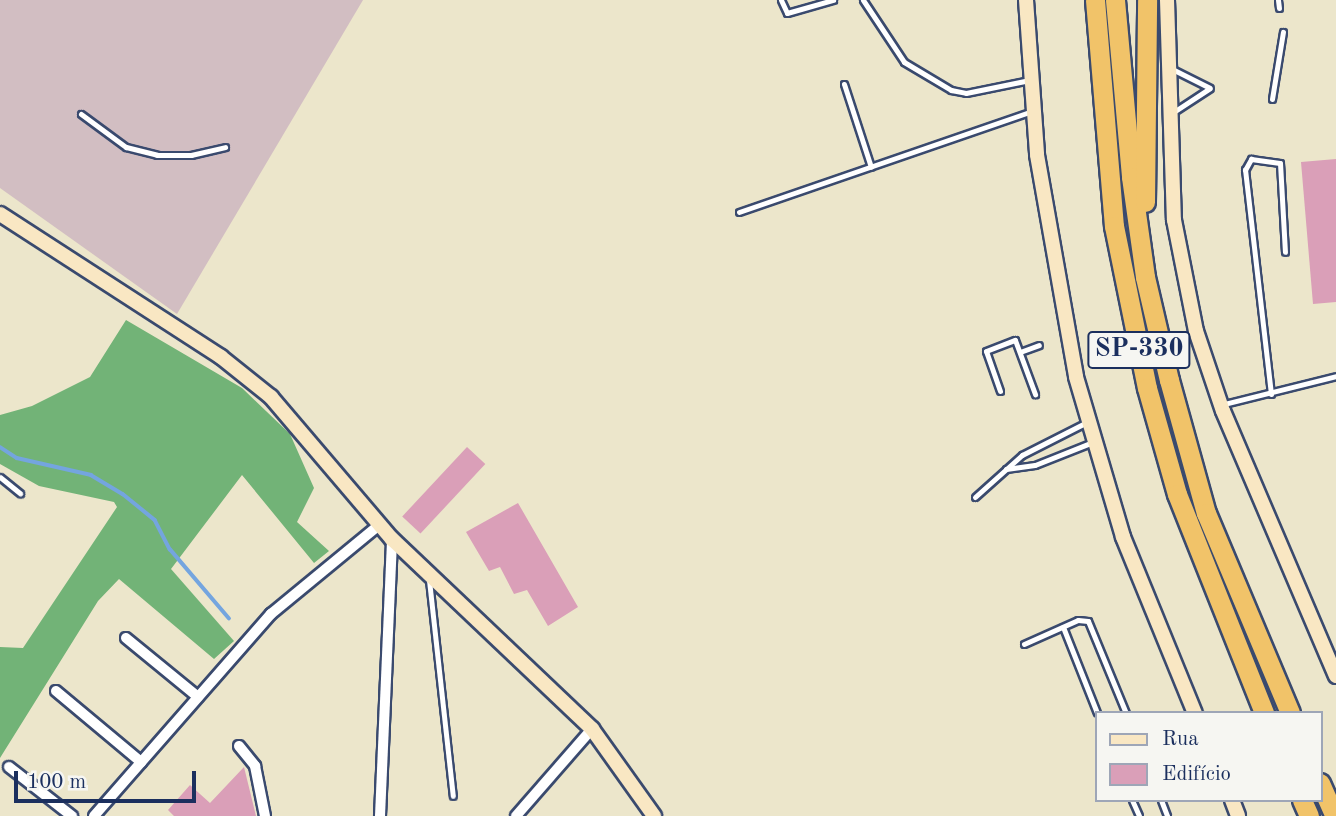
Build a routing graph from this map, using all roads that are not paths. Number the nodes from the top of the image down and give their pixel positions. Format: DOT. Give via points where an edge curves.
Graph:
graph roads {
  1 [pos="781,0"];
  2 [pos="833,0"];
  3 [pos="863,0"];
  4 [pos="1026,0"];
  5 [pos="1095,0"];
  6 [pos="1115,0"];
  7 [pos="1147,0"];
  8 [pos="1167,0"];
  9 [pos="1278,0"];
  10 [pos="1279,8"];
  11 [pos="1283,32"];
  12 [pos="1169,68"];
  13 [pos="1031,80"];
  14 [pos="844,84"];
  15 [pos="1272,99"];
  16 [pos="1033,111"];
  17 [pos="81,114"];
  18 [pos="1169,114"];
  19 [pos="225,147"];
  20 [pos="871,167"];
  21 [pos="740,212"];
  22 [pos="0,214"];
  23 [pos="1285,252"];
  24 [pos="1145,277"];
  25 [pos="1039,345"];
  26 [pos="1020,352"];
  27 [pos="1336,376"];
  28 [pos="1000,391"];
  29 [pos="1035,394"];
  30 [pos="1271,394"];
  31 [pos="1221,405"];
  32 [pos="1087,422"];
  33 [pos="1093,442"];
  34 [pos="1006,469"];
  35 [pos="0,477"];
  36 [pos="20,493"];
  37 [pos="975,497"];
  38 [pos="379,525"];
  39 [pos="392,539"];
  40 [pos="428,573"];
  41 [pos="1063,627"];
  42 [pos="126,638"];
  43 [pos="1024,644"];
  44 [pos="1336,676"];
  45 [pos="56,691"];
  46 [pos="198,697"];
  47 [pos="1096,711"];
  48 [pos="1125,711"];
  49 [pos="1194,711"];
  50 [pos="1261,711"];
  51 [pos="1289,711"];
  52 [pos="592,729"];
  53 [pos="239,746"];
  54 [pos="141,762"];
  55 [pos="9,768"];
  56 [pos="1322,787"];
  57 [pos="453,796"];
  58 [pos="72,816"];
  59 [pos="94,816"];
  60 [pos="265,816"];
  61 [pos="380,816"];
  62 [pos="516,816"];
  63 [pos="654,816"];
  64 [pos="1335,816"];
  1 -- 2 [label="lane" via="787,13"];
  3 -- 13 [label="lane" via="904,62 951,90 966,93"];
  4 -- 13 [label="main road"];
  5 -- 50 [label="highway, SP-330" via="1114,226 1147,388 1177,494"];
  6 -- 24 [label="highway, SP-330"];
  7 -- 24 [label="highway"];
  8 -- 12 [label="main road"];
  9 -- 10 [label="lane"];
  11 -- 15 [label="lane"];
  12 -- 18 [label="main road"];
  12 -- 18 [label="lane" via="1210,88"];
  13 -- 16 [label="main road"];
  14 -- 20 [label="lane"];
  16 -- 20 [label="lane"];
  16 -- 32 [label="main road" via="1061,305"];
  17 -- 19 [label="lane" via="126,147 157,155 191,155"];
  18 -- 31 [label="main road" via="1176,232 1196,331"];
  20 -- 21 [label="lane"];
  22 -- 38 [label="main road" via="221,357 271,397"];
  23 -- 30 [label="lane" via="1281,166 1275,159 1251,159 1245,170"];
  24 -- 51 [label="highway, SP-330" via="1206,513"];
  25 -- 26 [label="lane"];
  26 -- 28 [label="lane" via="1015,340 986,351"];
  26 -- 29 [label="lane"];
  27 -- 30 [label="lane"];
  30 -- 31 [label="lane"];
  31 -- 44 [label="main road"];
  32 -- 33 [label="main road"];
  32 -- 34 [label="lane" via="1023,455"];
  33 -- 34 [label="lane" via="1035,465"];
  33 -- 49 [label="main road" via="1123,537"];
  34 -- 37 [label="lane"];
  35 -- 36 [label="lane"];
  38 -- 39 [label="main road"];
  38 -- 46 [label="street" via="271,614"];
  39 -- 40 [label="main road"];
  39 -- 61 [label="street"];
  40 -- 52 [label="main road"];
  40 -- 57 [label="lane"];
  41 -- 43 [label="lane"];
  41 -- 47 [label="lane"];
  41 -- 48 [label="lane" via="1082,620 1090,623"];
  42 -- 46 [label="street"];
  45 -- 54 [label="street"];
  46 -- 54 [label="street"];
  52 -- 62 [label="street"];
  52 -- 63 [label="main road"];
  53 -- 60 [label="street" via="255,766"];
  54 -- 59 [label="street"];
  55 -- 58 [label="street"];
  56 -- 64 [label="highway"];
}
